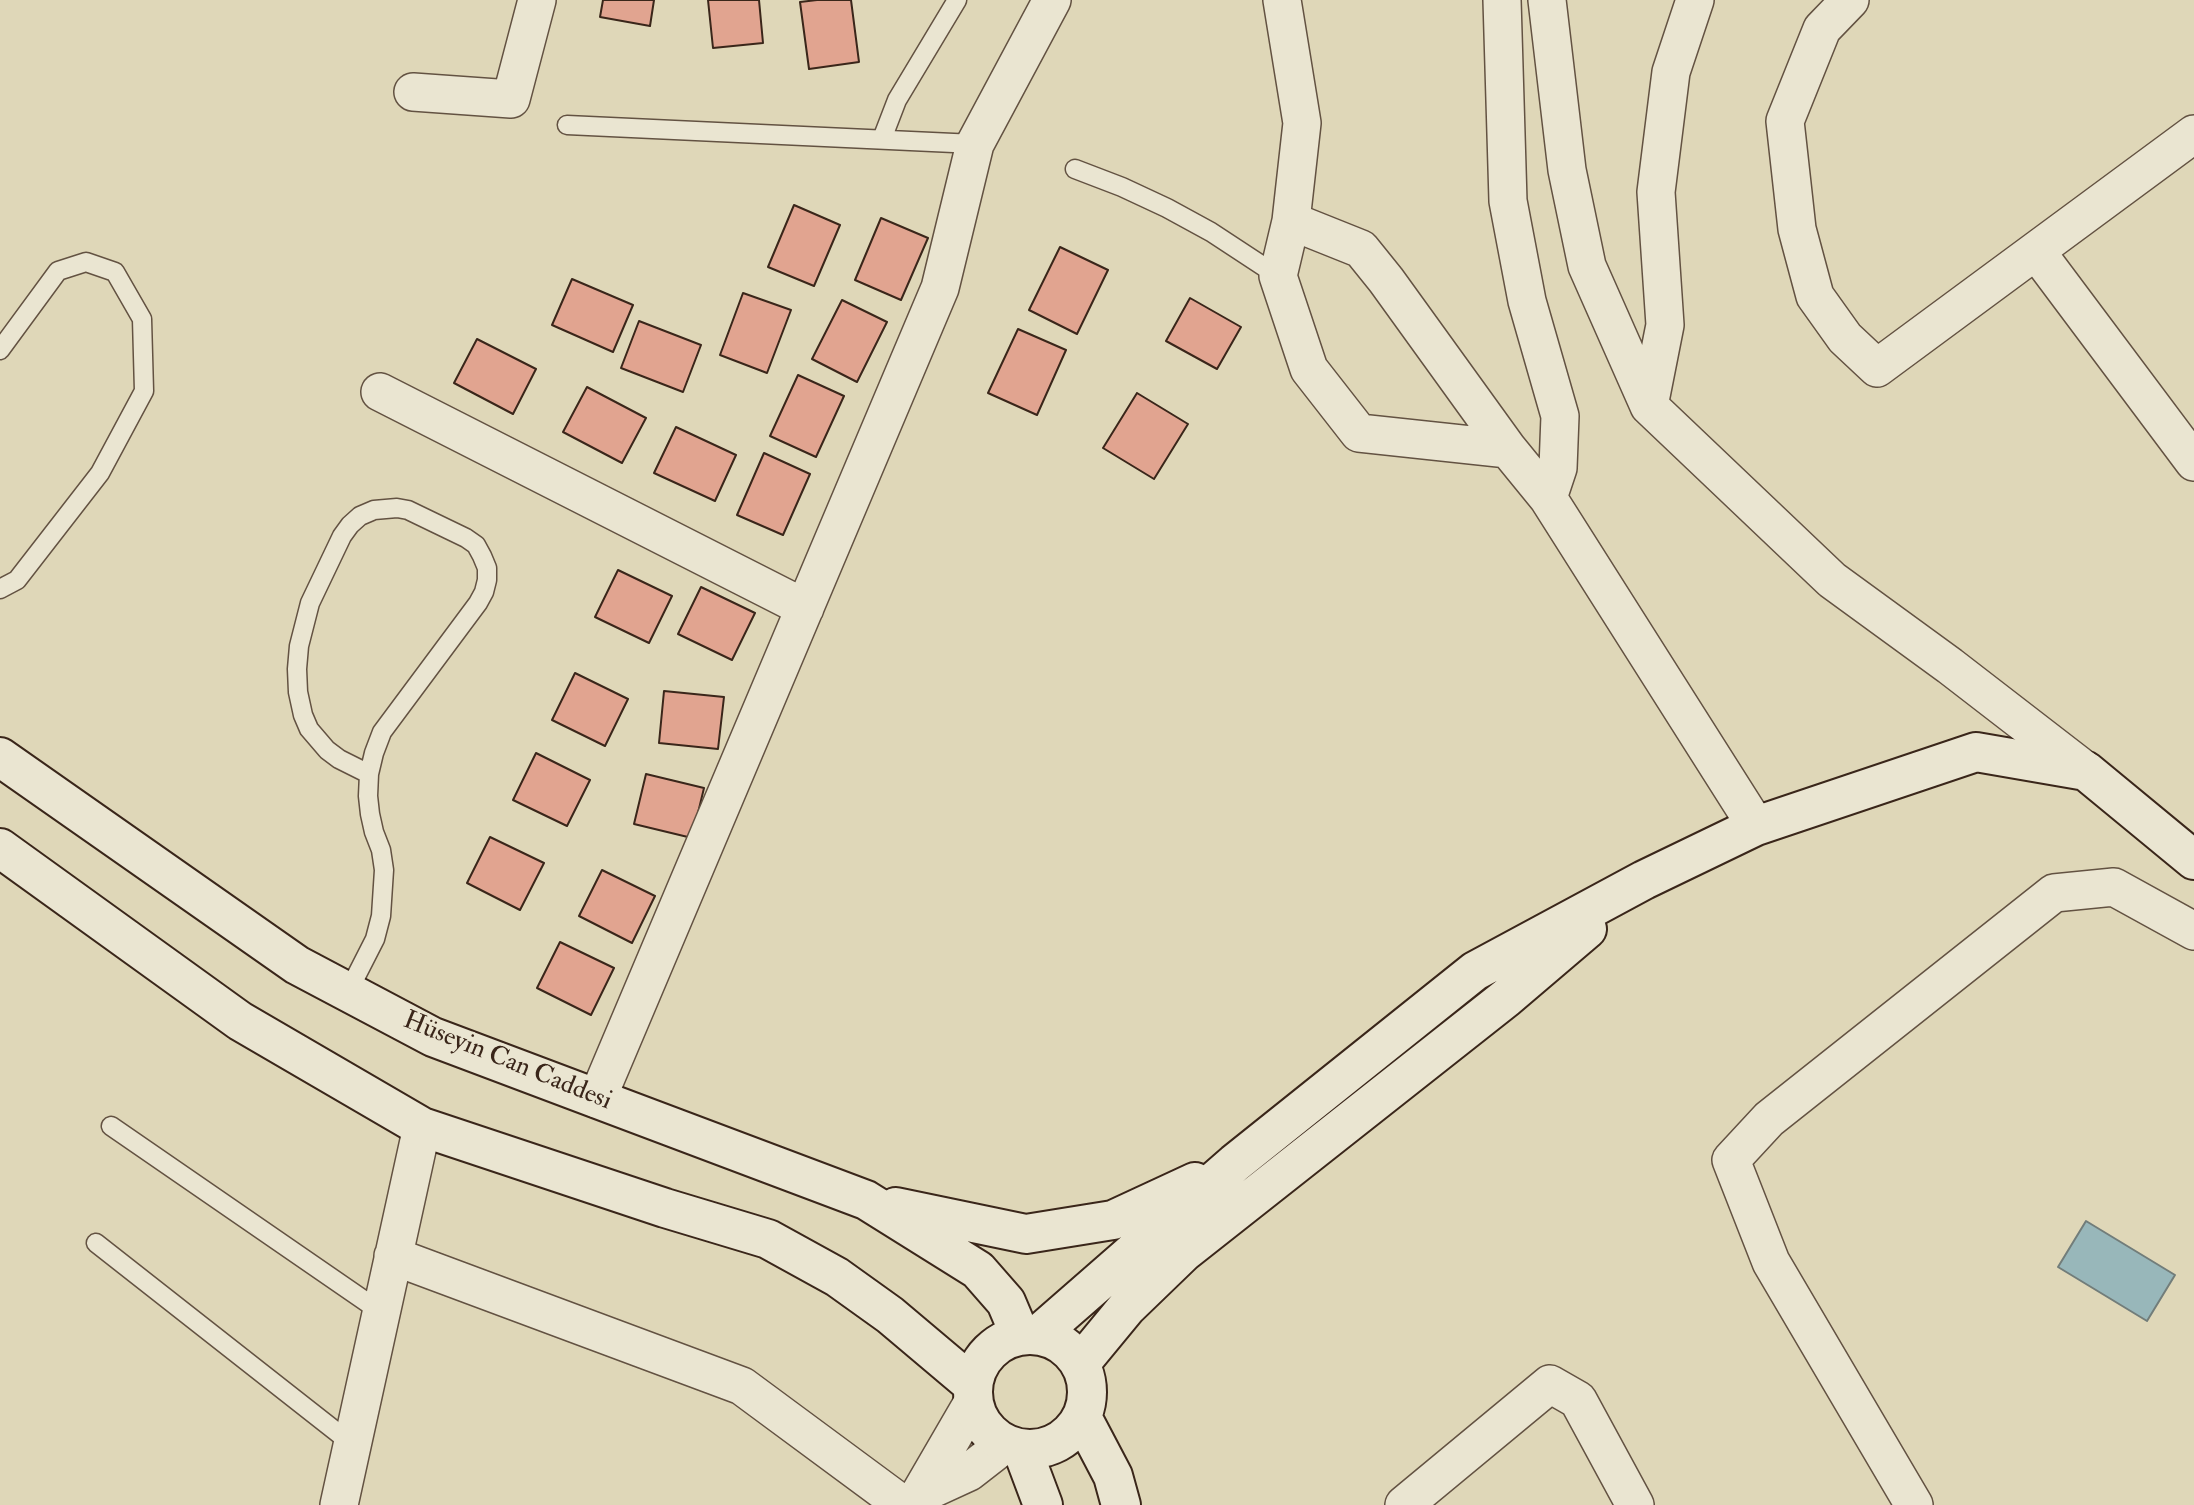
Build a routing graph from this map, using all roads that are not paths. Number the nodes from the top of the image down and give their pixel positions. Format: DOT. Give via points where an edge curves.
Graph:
graph roads {
  1 [pos="537,0"];
  2 [pos="957,0"];
  3 [pos="1052,0"];
  4 [pos="1282,0"];
  5 [pos="1502,0"];
  6 [pos="1547,0"];
  7 [pos="1695,0"];
  8 [pos="1850,0"];
  9 [pos="413,92"];
  10 [pos="567,125"];
  11 [pos="2194,134"];
  12 [pos="882,139"];
  13 [pos="975,144"];
  14 [pos="1076,169"];
  15 [pos="1291,221"];
  16 [pos="2036,251"];
  17 [pos="1278,276"];
  18 [pos="0,350"];
  19 [pos="380,392"];
  20 [pos="1650,406"];
  21 [pos="1508,449"];
  22 [pos="2194,462"];
  23 [pos="1548,498"];
  24 [pos="0,589"];
  25 [pos="805,608"];
  26 [pos="0,757"];
  27 [pos="2086,771"];
  28 [pos="369,774"];
  29 [pos="1756,826"];
  30 [pos="0,848"];
  31 [pos="2194,860"];
  32 [pos="1644,880"];
  33 [pos="2194,931"];
  34 [pos="348,992"];
  35 [pos="597,1099"];
  36 [pos="111,1126"];
  37 [pos="422,1127"];
  38 [pos="1235,1163"];
  39 [pos="866,1200"];
  40 [pos="96,1243"];
  41 [pos="393,1256"];
  42 [pos="381,1312"];
  43 [pos="1029,1335"];
  44 [pos="1080,1364"];
  45 [pos="973,1393"];
  46 [pos="1082,1417"];
  47 [pos="352,1444"];
  48 [pos="1013,1446"];
  49 [pos="910,1502"];
  50 [pos="339,1505"];
  51 [pos="1043,1505"];
  52 [pos="1121,1505"];
  53 [pos="1404,1505"];
  54 [pos="1635,1505"];
  55 [pos="1914,1505"];
  1 -- 9 [label="street" via="511,99"];
  2 -- 12 [label="lane" via="897,100"];
  3 -- 13 [label="street"];
  4 -- 15 [label="street" via="1302,123"];
  5 -- 23 [label="street" via="1508,201 1527,301 1560,416 1558,468"];
  6 -- 20 [label="street" via="1567,170 1587,266"];
  7 -- 20 [label="street" via="1671,72 1656,192 1665,325"];
  8 -- 16 [label="street" via="1822,29 1785,121 1797,229 1815,296 1845,338 1877,368"];
  10 -- 12 [label="lane"];
  11 -- 16 [label="street"];
  12 -- 13 [label="lane"];
  13 -- 25 [label="street" via="940,288"];
  14 -- 17 [label="lane" via="1167,208"];
  15 -- 17 [label="street"];
  15 -- 21 [label="street" via="1361,249"];
  16 -- 22 [label="street"];
  17 -- 21 [label="street" via="1309,369 1360,433"];
  18 -- 24 [label="lane" via="58,271 86,262 115,272 142,318 144,391 100,473 17,580"];
  19 -- 25 [label="street"];
  20 -- 27 [label="street" via="1832,580"];
  21 -- 23 [label="street"];
  23 -- 29 [label="street"];
  25 -- 35 [label="street"];
  26 -- 34 [label="main road, Hüseyin Can Caddesi" via="297,965"];
  27 -- 29 [label="main road" via="1976,752"];
  27 -- 31 [label="main road"];
  28 -- 28 [label="lane" via="382,732 478,603 487,580 476,545 397,508 360,516 342,536 310,603 299,646 298,692 309,729 333,755"];
  28 -- 34 [label="lane" via="370,814 381,850 384,892 374,939"];
  29 -- 32 [label="main road"];
  30 -- 37 [label="main road" via="240,1021"];
  32 -- 38 [label="main road" via="1475,971"];
  32 -- 44 [label="main road" via="1506,998 1184,1252 1127,1307"];
  33 -- 55 [label="street" via="2114,887 2054,892 1769,1119 1731,1160 1771,1262"];
  34 -- 35 [label="main road, Hüseyin Can Caddesi" via="433,1037"];
  35 -- 39 [label="main road, Hüseyin Can Caddesi"];
  36 -- 42 [label="lane"];
  37 -- 41 [label="street"];
  37 -- 45 [label="main road" via="768,1239 837,1277 890,1315"];
  38 -- 39 [label="main road" via="1113,1220 1026,1234"];
  38 -- 43 [label="main road"];
  39 -- 43 [label="main road, Hüseyin Can Caddesi" via="978,1270"];
  40 -- 47 [label="lane"];
  41 -- 42 [label="street"];
  41 -- 49 [label="street" via="742,1385"];
  42 -- 47 [label="street"];
  43 -- 44 [label="main road" via="1055,1340"];
  43 -- 45 [label="main road" via="988,1352 978,1367"];
  44 -- 46 [label="main road" via="1087,1381"];
  45 -- 48 [label="main road" via="984,1427"];
  45 -- 49 [label="street"];
  46 -- 48 [label="main road" via="1057,1442 1040,1448"];
  46 -- 52 [label="main road" via="1113,1476"];
  47 -- 50 [label="street"];
  48 -- 49 [label="street"];
  48 -- 51 [label="main road"];
  53 -- 54 [label="street" via="1550,1384 1578,1400"];
}
